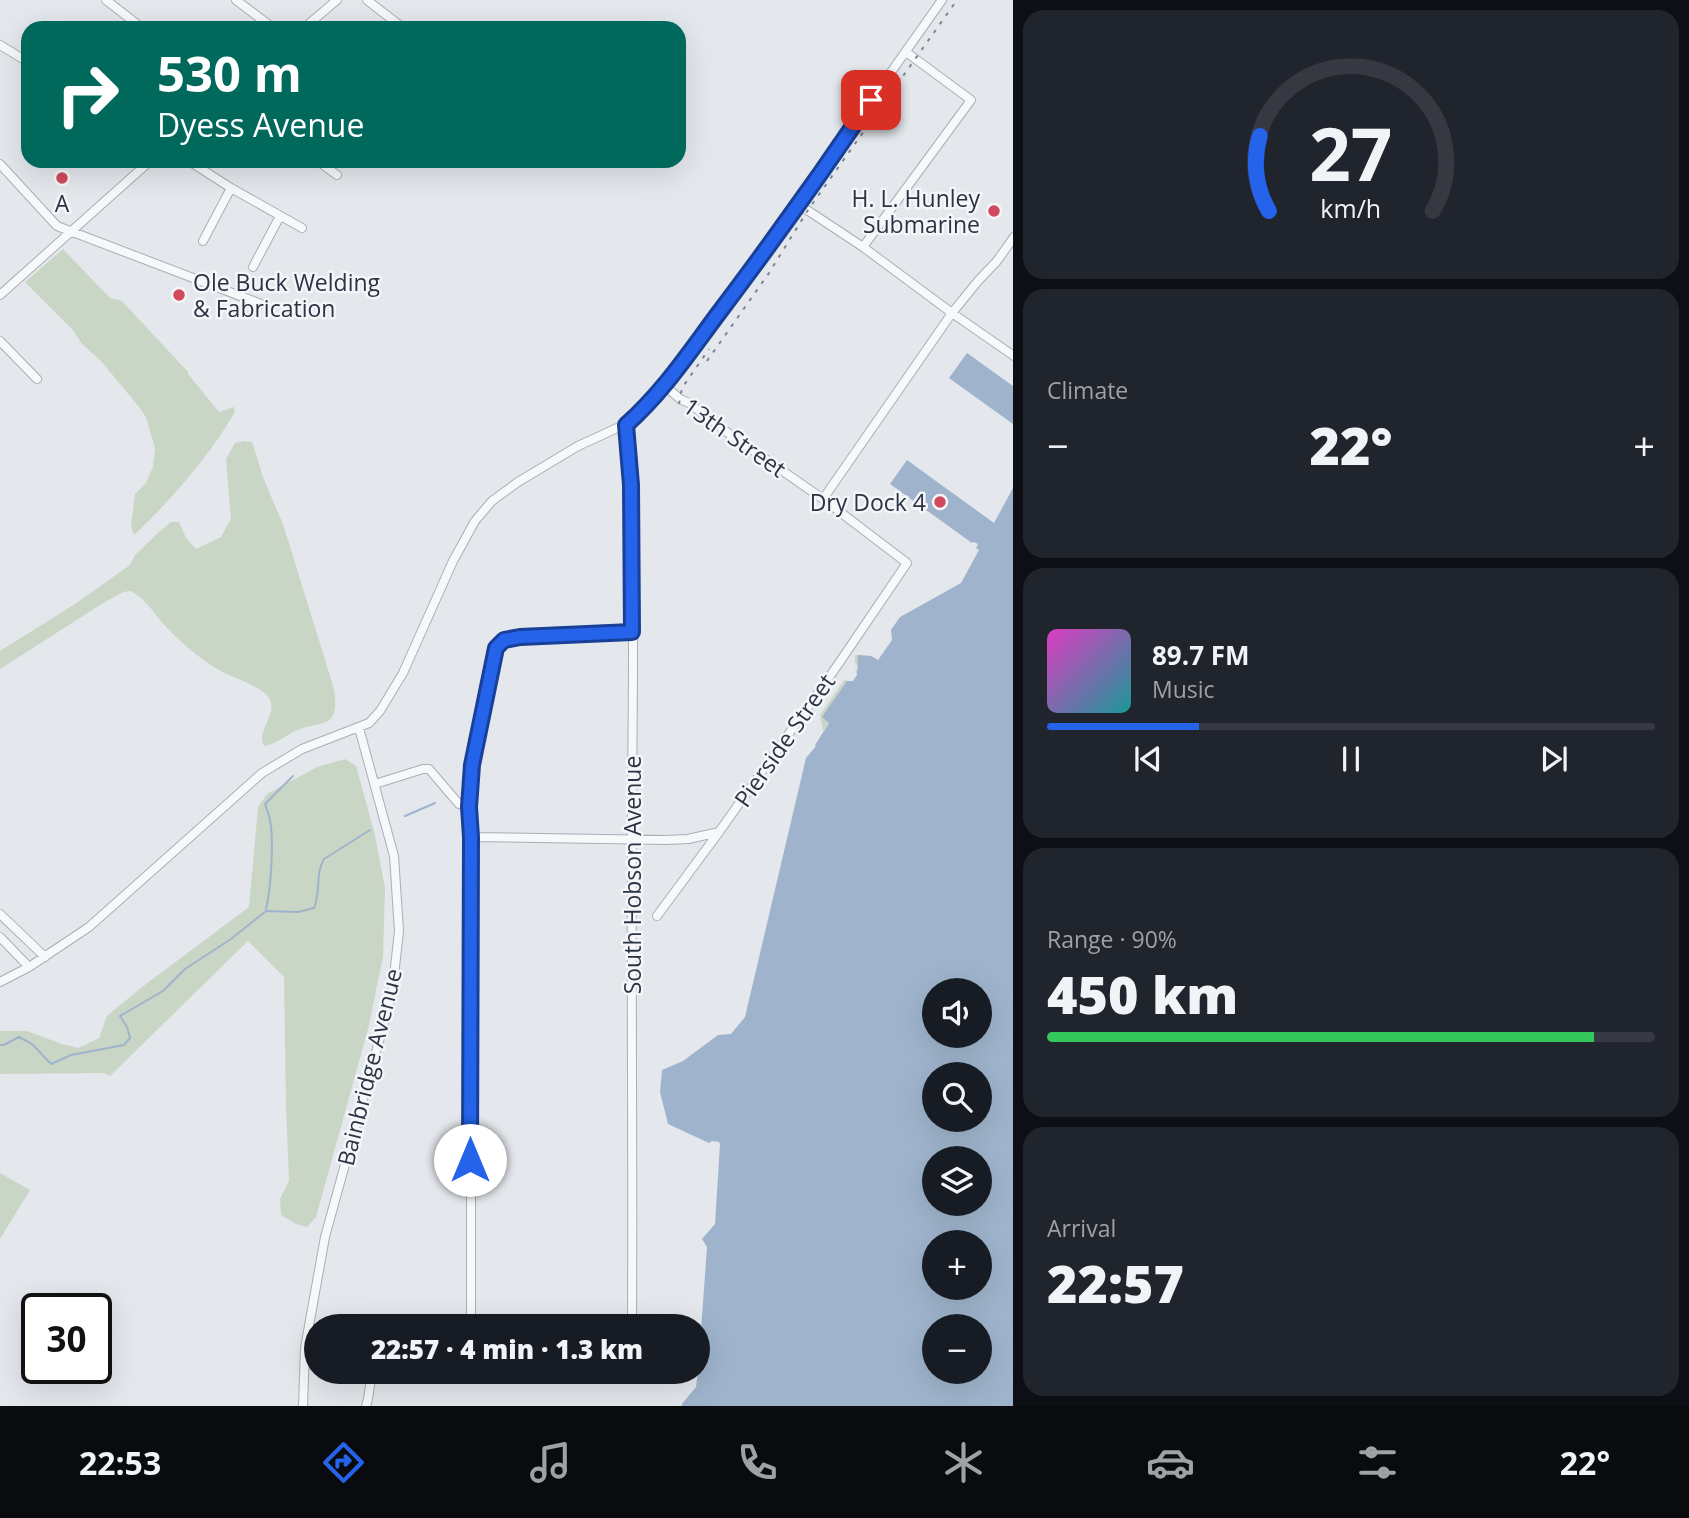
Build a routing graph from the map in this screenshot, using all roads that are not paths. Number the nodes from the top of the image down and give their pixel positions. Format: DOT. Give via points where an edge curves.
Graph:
graph roads {
  1 [pos="106,0"];
  2 [pos="236,0"];
  3 [pos="337,0"];
  4 [pos="367,0"];
  5 [pos="942,0"];
  6 [pos="133,21"];
  7 [pos="264,21"];
  8 [pos="312,21"];
  9 [pos="394,21"];
  10 [pos="0,45"];
  11 [pos="906,52"];
  12 [pos="21,58"];
  13 [pos="0,164"];
  14 [pos="142,168"];
  15 [pos="200,168"];
  16 [pos="328,168"];
  17 [pos="337,175"];
  18 [pos="231,188"];
  19 [pos="799,204"];
  20 [pos="280,216"];
  21 [pos="302,229"];
  22 [pos="70,231"];
  23 [pos="1013,237"];
  24 [pos="203,241"];
  25 [pos="863,247"];
  26 [pos="253,267"];
  27 [pos="0,295"];
  28 [pos="261,303"];
  29 [pos="952,313"];
  30 [pos="0,341"];
  31 [pos="1013,356"];
  32 [pos="37,379"];
  33 [pos="665,386"];
  34 [pos="626,425"];
  35 [pos="823,499"];
  36 [pos="907,563"];
  37 [pos="632,632"];
  38 [pos="359,728"];
  39 [pos="375,784"];
  40 [pos="469,807"];
  41 [pos="719,832"];
  42 [pos="471,837"];
  43 [pos="632,839"];
  44 [pos="0,914"];
  45 [pos="657,916"];
  46 [pos="0,937"];
  47 [pos="45,957"];
  48 [pos="29,967"];
  49 [pos="0,982"];
  50 [pos="311,1314"];
  51 [pos="471,1314"];
  52 [pos="632,1314"];
  53 [pos="304,1377"];
  54 [pos="371,1384"];
  55 [pos="303,1406"];
  56 [pos="366,1406"];
  1 -- 6 [label="street"];
  2 -- 7 [label="street"];
  3 -- 8 [label="street"];
  4 -- 9 [label="street"];
  5 -- 11 [label="street"];
  10 -- 12 [label="street"];
  11 -- 19 [label="street"];
  11 -- 25 [label="street" via="971,100"];
  13 -- 22 [label="street" via="57,226"];
  14 -- 22 [label="street"];
  15 -- 18 [label="street"];
  16 -- 17 [label="street"];
  18 -- 20 [label="street"];
  18 -- 24 [label="street"];
  19 -- 25 [label="street"];
  19 -- 33 [label="street"];
  20 -- 21 [label="street"];
  20 -- 26 [label="street"];
  22 -- 27 [label="street"];
  22 -- 28 [label="street"];
  23 -- 29 [label="street"];
  25 -- 29 [label="street"];
  29 -- 31 [label="street"];
  29 -- 35 [label="street"];
  30 -- 32 [label="street"];
  33 -- 34 [label="street"];
  33 -- 35 [label="street, 13th Street"];
  34 -- 37 [label="street, South Hobson Avenue"];
  34 -- 38 [label="street" via="578,446 492,501 453,561 403,673 375,717"];
  35 -- 36 [label="street, 13th Street"];
  36 -- 41 [label="street, Pierside Street"];
  37 -- 40 [label="street" via="520,637 504,640 496,648 472,765"];
  37 -- 43 [label="street, South Hobson Avenue"];
  38 -- 39 [label="street, Bainbridge Avenue"];
  38 -- 47 [label="street" via="302,749 262,773 89,927"];
  39 -- 40 [label="street" via="429,769 459,804"];
  39 -- 50 [label="street, Bainbridge Avenue" via="396,880 399,931 392,994 325,1237"];
  40 -- 42 [label="street"];
  41 -- 43 [label="street" via="666,841"];
  41 -- 45 [label="street, Pierside Street"];
  42 -- 43 [label="street"];
  42 -- 51 [label="street"];
  43 -- 52 [label="street, South Hobson Avenue"];
  44 -- 47 [label="street"];
  46 -- 48 [label="street"];
  47 -- 48 [label="street"];
  48 -- 49 [label="street"];
  53 -- 55 [label="street, Bainbridge Avenue"];
  54 -- 56 [label="street"];
}
